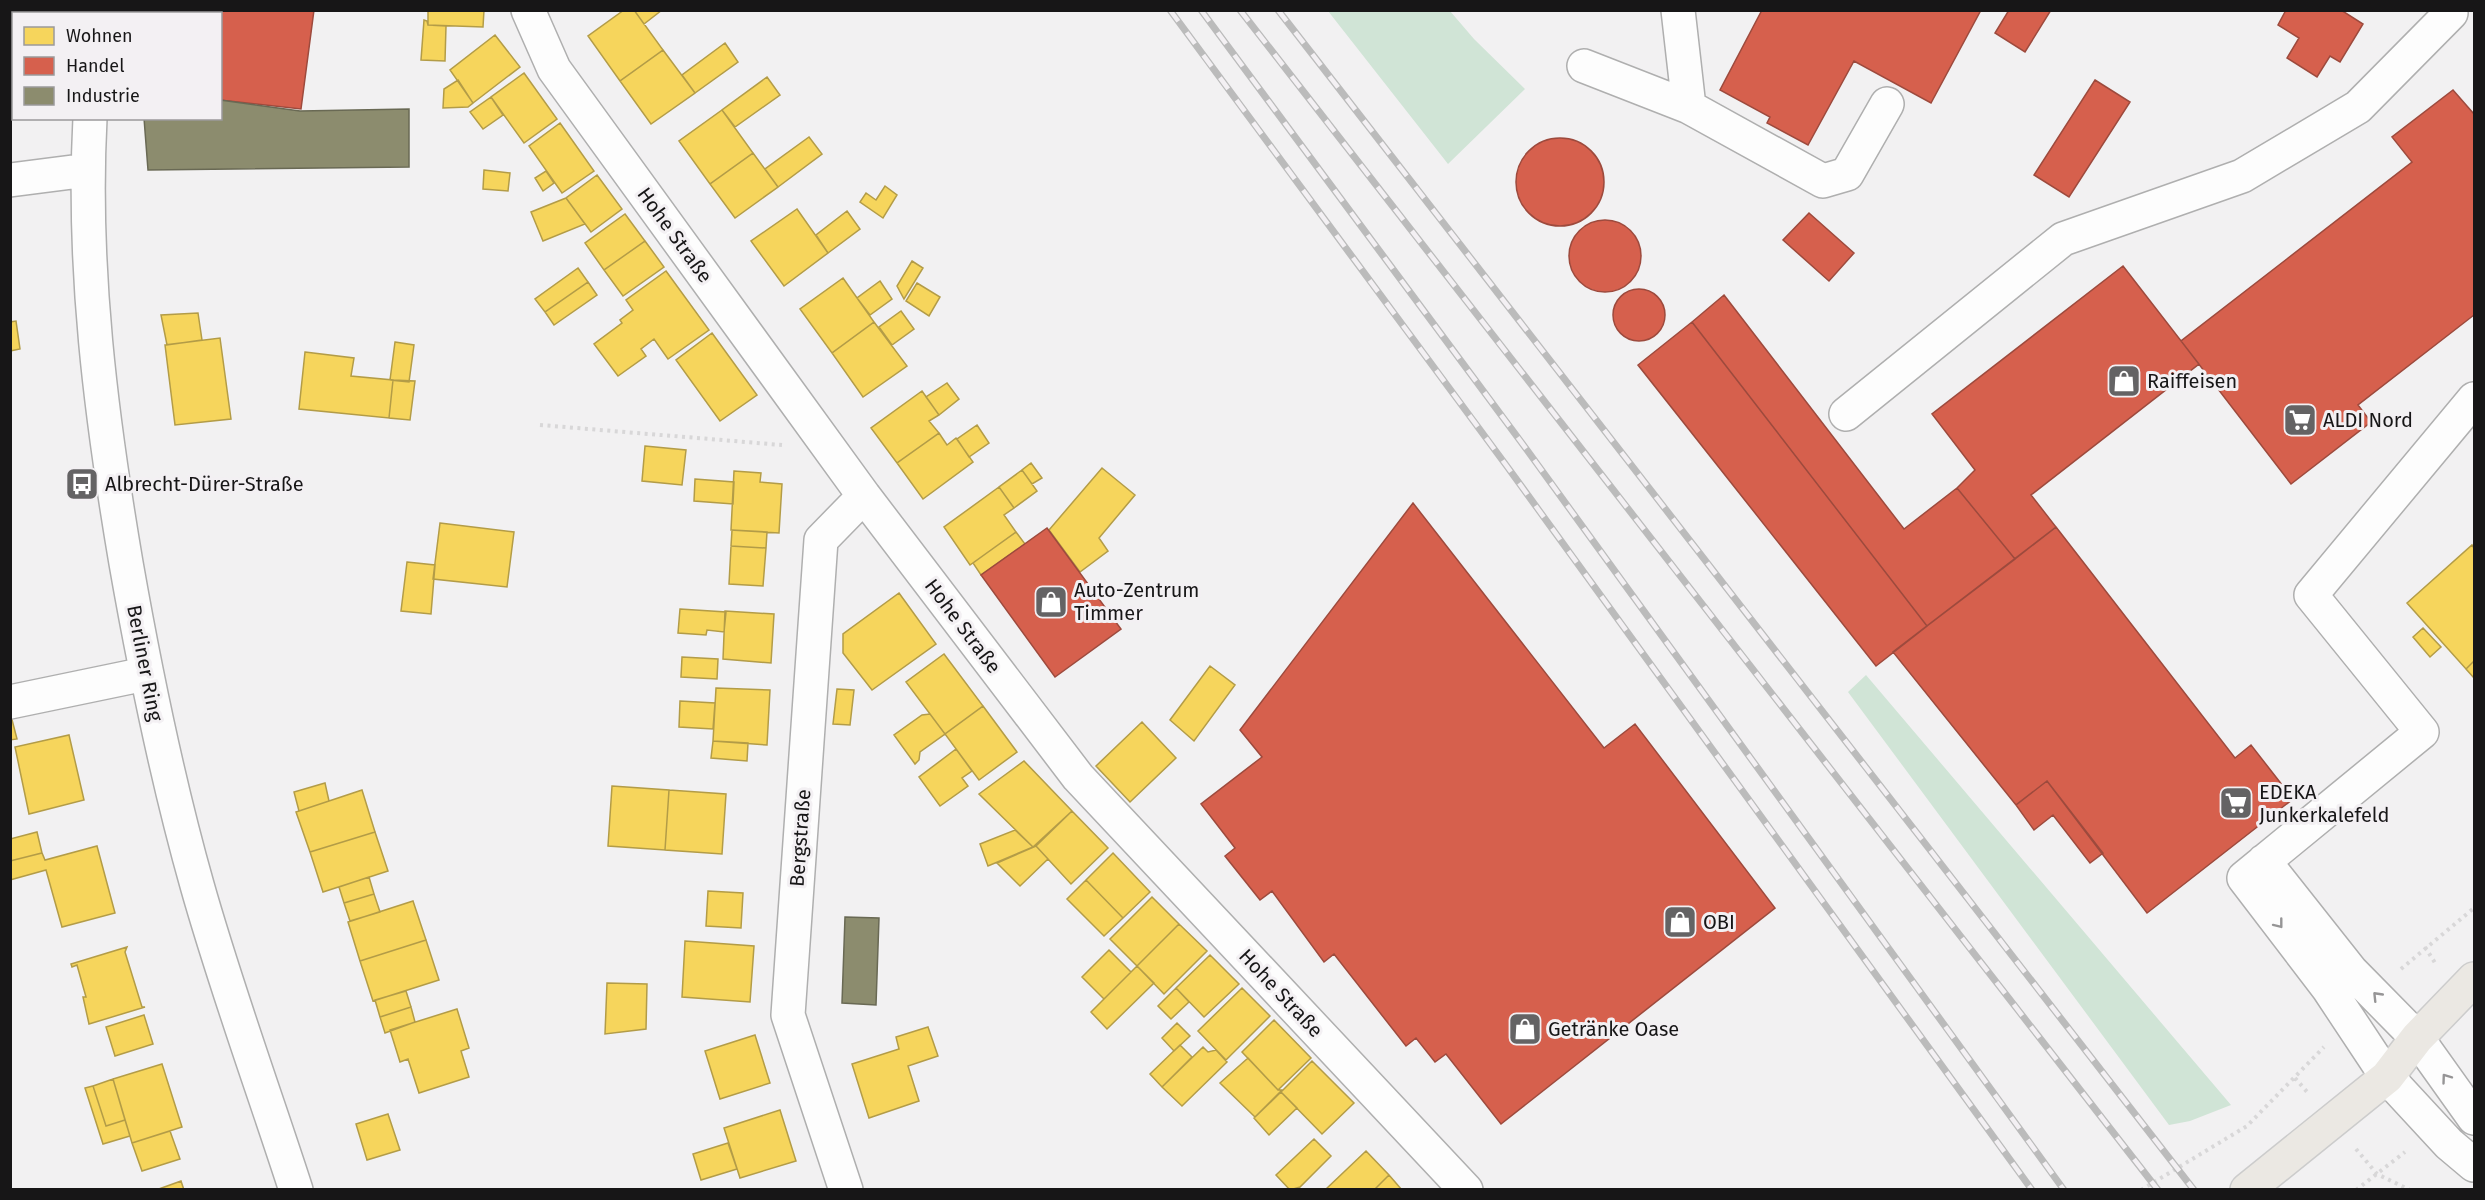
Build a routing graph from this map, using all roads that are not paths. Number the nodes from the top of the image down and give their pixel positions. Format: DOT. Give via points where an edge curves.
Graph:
graph roads {
  1 [pos="528,10"];
  2 [pos="1678,10"];
  3 [pos="2458,17"];
  4 [pos="1584,66"];
  5 [pos="1887,104"];
  6 [pos="1689,107"];
  7 [pos="90,120"];
  8 [pos="88,170"];
  9 [pos="10,180"];
  10 [pos="2475,399"];
  11 [pos="1846,414"];
  12 [pos="864,496"];
  13 [pos="145,674"];
  14 [pos="10,702"];
  15 [pos="2254,869"];
  16 [pos="2475,979"];
  17 [pos="2418,1038"];
  18 [pos="2387,1077"];
  19 [pos="2475,1118"];
  20 [pos="2475,1165"];
  21 [pos="296,1190"];
  22 [pos="846,1190"];
  23 [pos="1466,1190"];
  24 [pos="2247,1190"];
  1 -- 12 [label="street, Hohe Straße" via="554,69"];
  2 -- 6 [label="street"];
  3 -- 11 [label="street" via="2358,107 2242,176 2063,239"];
  4 -- 6 [label="street"];
  5 -- 6 [label="street" via="1847,174 1823,181"];
  7 -- 8 [label="street, Berliner Ring"];
  8 -- 9 [label="street"];
  8 -- 13 [label="street, Berliner Ring" via="91,305 110,472"];
  10 -- 15 [label="street" via="2311,595 2422,732"];
  12 -- 22 [label="street, Bergstraße" via="821,540 788,1015"];
  12 -- 23 [label="street, Hohe Straße" via="1078,777"];
  13 -- 14 [label="street"];
  13 -- 21 [label="street, Berliner Ring" via="197,886"];
  17 -- 15 [label="street, one-way"];
  15 -- 18 [label="street, one-way"];
  16 -- 17 [label="main road"];
  17 -- 18 [label="main road"];
  19 -- 17 [label="street, one-way"];
  18 -- 20 [label="street" via="2449,1144"];
  18 -- 24 [label="main road"];
}
